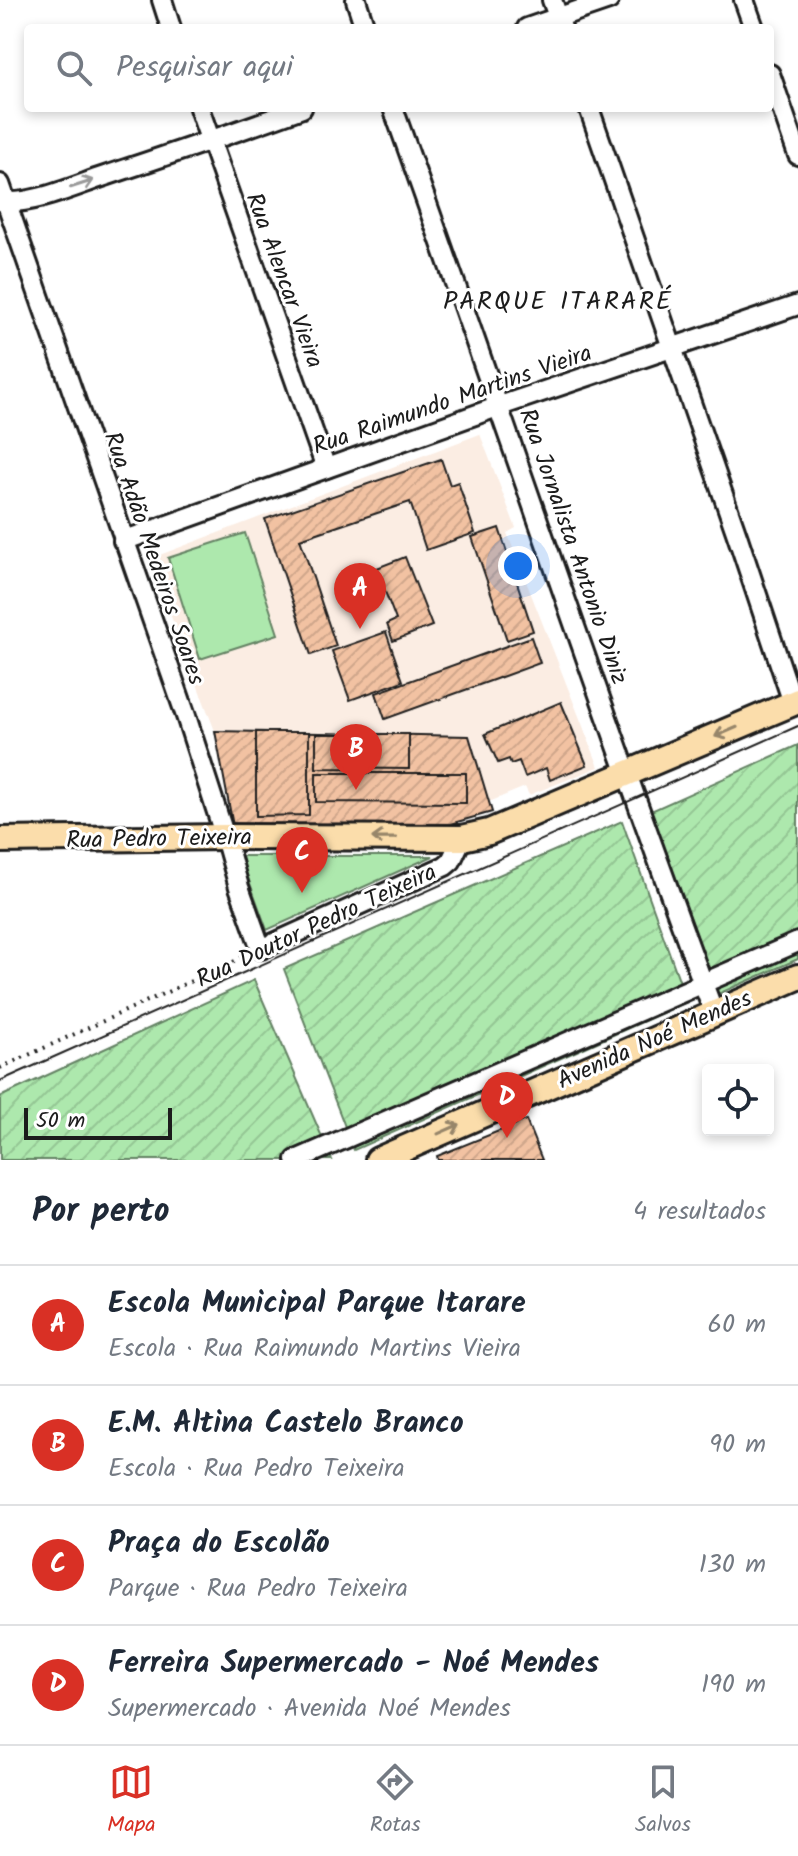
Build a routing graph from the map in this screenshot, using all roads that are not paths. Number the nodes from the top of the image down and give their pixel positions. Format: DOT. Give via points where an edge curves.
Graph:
graph roads {
  1 [pos="162,0"];
  2 [pos="356,0"];
  3 [pos="609,0"];
  4 [pos="744,0"];
  5 [pos="557,15"];
  6 [pos="170,24"];
  7 [pos="364,24"];
  8 [pos="536,24"];
  9 [pos="753,24"];
  10 [pos="774,86"];
  11 [pos="200,112"];
  12 [pos="291,112"];
  13 [pos="394,112"];
  14 [pos="590,112"];
  15 [pos="210,142"];
  16 [pos="798,155"];
  17 [pos="0,184"];
  18 [pos="3,202"];
  19 [pos="798,305"];
  20 [pos="670,349"];
  21 [pos="500,406"];
  22 [pos="326,468"];
  23 [pos="123,541"];
  24 [pos="795,702"];
  25 [pos="627,774"];
  26 [pos="225,837"];
  27 [pos="462,838"];
  28 [pos="0,840"];
  29 [pos="798,942"];
  30 [pos="261,949"];
  31 [pos="798,977"];
  32 [pos="703,982"];
  33 [pos="714,1013"];
  34 [pos="296,1160"];
  35 [pos="378,1160"];
  1 -- 6 [label="street"];
  2 -- 7 [label="street"];
  3 -- 5 [label="street"];
  4 -- 9 [label="street"];
  5 -- 8 [label="street"];
  10 -- 16 [label="street"];
  11 -- 15 [label="street, Rua Alencar Vieira"];
  12 -- 15 [label="street"];
  13 -- 21 [label="street, Rua Jornalista Antonio Diniz"];
  14 -- 20 [label="street"];
  18 -- 15 [label="street, one-way" via="75,186"];
  15 -- 22 [label="street, Rua Alencar Vieira"];
  17 -- 18 [label="street, Rua Adão Medeiros Soares"];
  18 -- 23 [label="street, Rua Adão Medeiros Soares"];
  19 -- 20 [label="street, Rua Raimundo Martins Vieira"];
  20 -- 21 [label="street, Rua Raimundo Martins Vieira"];
  20 -- 24 [label="street"];
  21 -- 22 [label="street, Rua Raimundo Martins Vieira"];
  21 -- 25 [label="street, Rua Jornalista Antonio Diniz"];
  22 -- 23 [label="street, Rua Raimundo Martins Vieira"];
  23 -- 26 [label="street, Rua Adão Medeiros Soares"];
  24 -- 25 [label="main road, one-way"];
  25 -- 27 [label="main road" via="489,832"];
  25 -- 32 [label="street, Rua Jornalista Antonio Diniz"];
  27 -- 26 [label="main road, Rua Pedro Teixeira, one-way"];
  26 -- 28 [label="main road, Rua Pedro Teixeira"];
  26 -- 30 [label="street, Rua Adão Medeiros Soares"];
  27 -- 30 [label="street, Rua Doutor Pedro Teixeira" via="445,866"];
  29 -- 32 [label="street"];
  31 -- 33 [label="main road, Avenida Noé Mendes"];
  32 -- 33 [label="street, Rua Jornalista Antonio Diniz"];
  32 -- 34 [label="street"];
  35 -- 33 [label="main road, Avenida Noé Mendes, one-way"];
}
